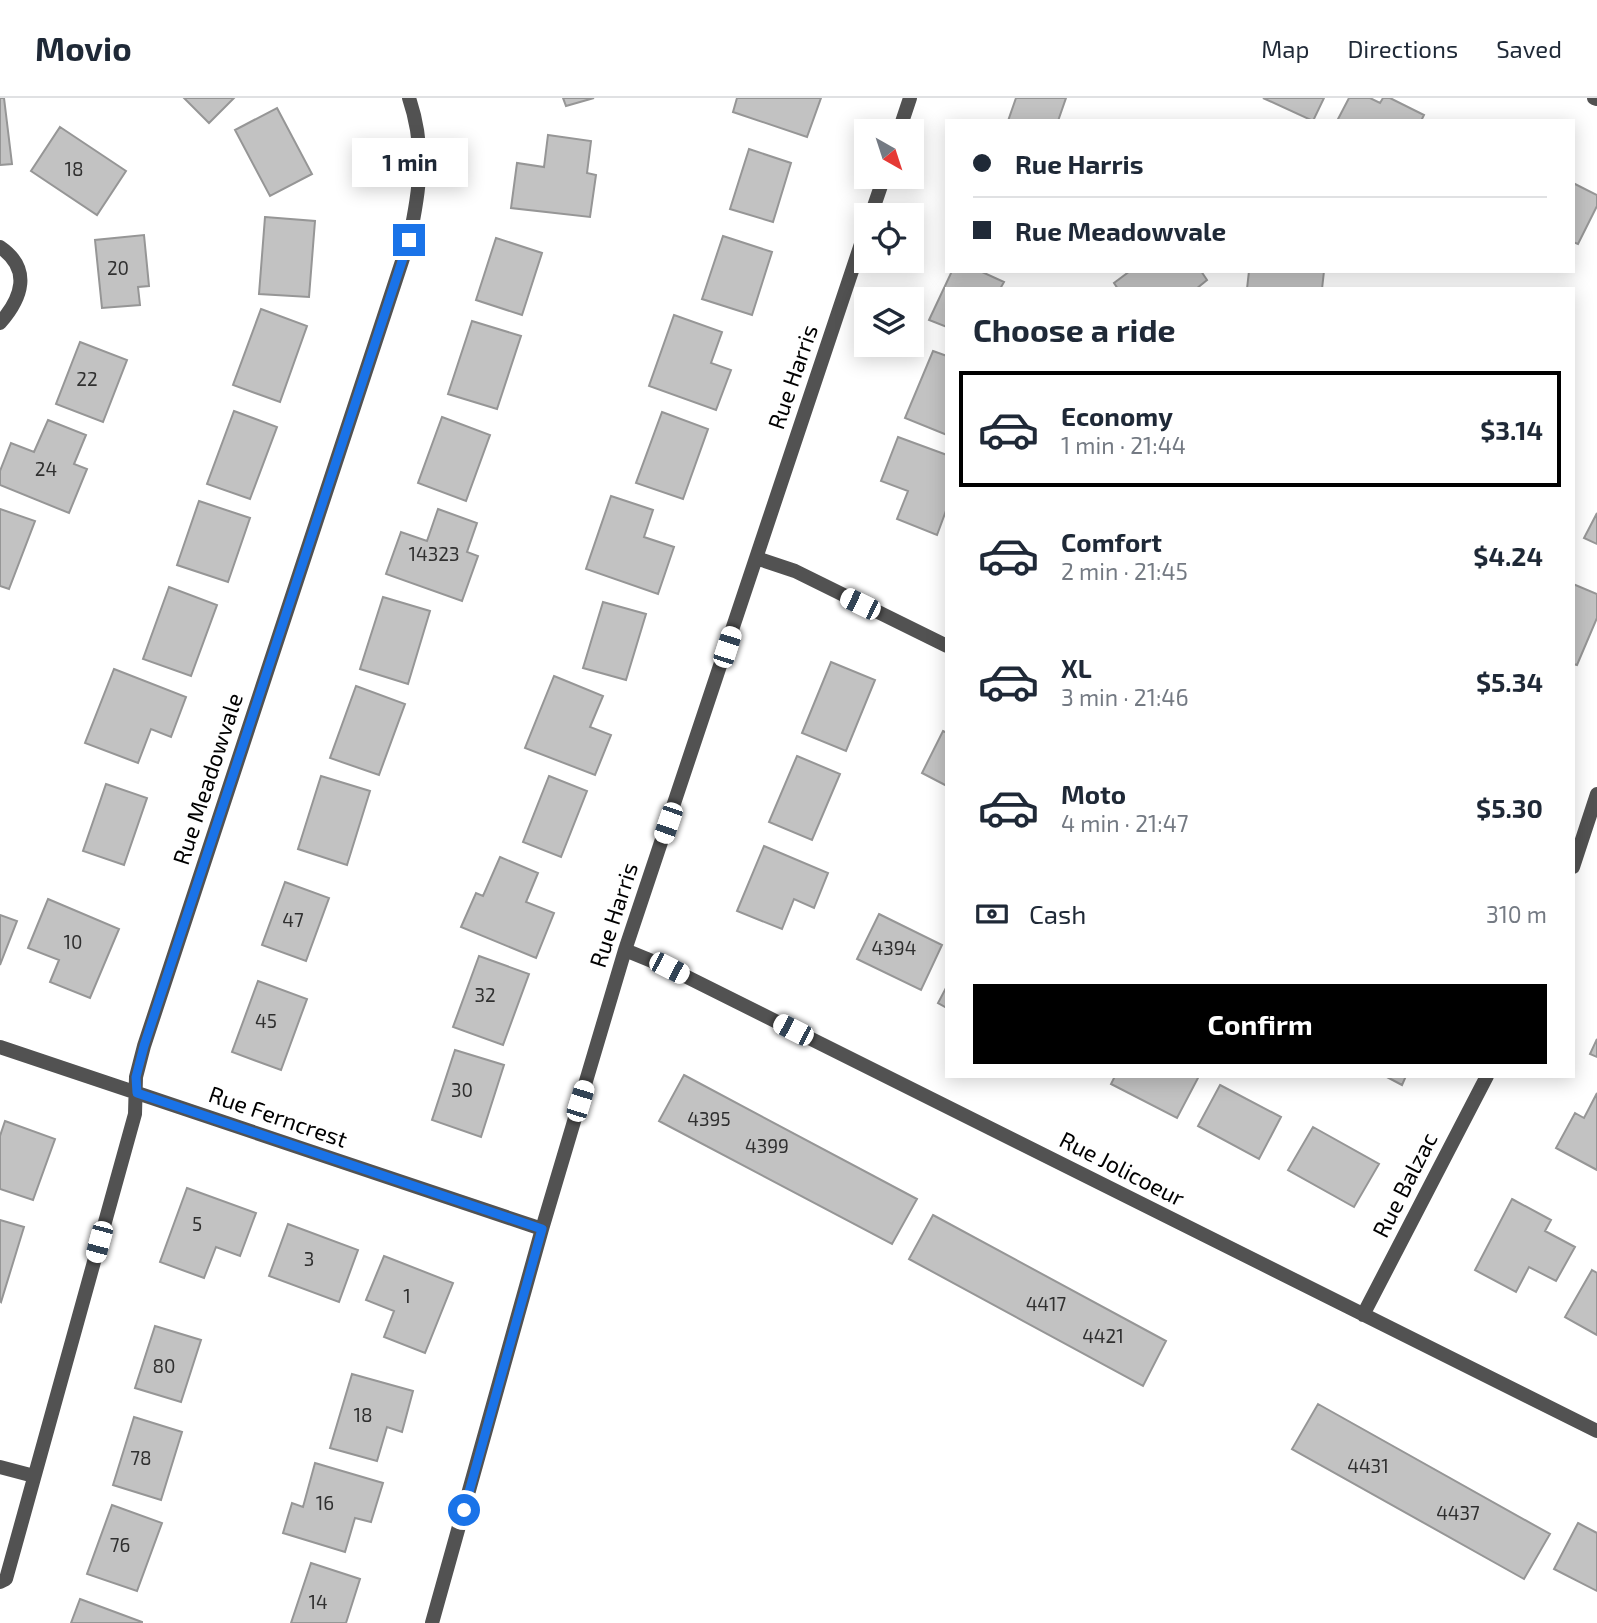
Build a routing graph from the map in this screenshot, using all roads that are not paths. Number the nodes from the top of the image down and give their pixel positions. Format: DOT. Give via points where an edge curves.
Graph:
graph roads {
  1 [pos="409,98"];
  2 [pos="910,98"];
  3 [pos="903,119"];
  4 [pos="0,247"];
  5 [pos="854,265"];
  6 [pos="0,324"];
  7 [pos="756,558"];
  8 [pos="945,645"];
  9 [pos="1597,794"];
  10 [pos="1575,861"];
  11 [pos="625,950"];
  12 [pos="0,1046"];
  13 [pos="1486,1078"];
  14 [pos="137,1093"];
  15 [pos="542,1229"];
  16 [pos="1363,1315"];
  17 [pos="1597,1431"];
  18 [pos="0,1467"];
  19 [pos="34,1476"];
  20 [pos="0,1582"];
  21 [pos="432,1623"];
  1 -- 14 [label="street, Rue Meadowvale" via="417,121 420,158 419,195 409,240 144,1046"];
  2 -- 3 [label="street"];
  4 -- 6 [label="street" via="15,260 21,277 20,294"];
  5 -- 7 [label="street, Rue Harris"];
  7 -- 8 [label="street" via="795,572"];
  7 -- 11 [label="street, Rue Harris"];
  9 -- 10 [label="street"];
  11 -- 15 [label="street, Rue Harris"];
  11 -- 16 [label="street, Rue Jolicoeur"];
  12 -- 14 [label="street, Rue Ferncrest"];
  13 -- 16 [label="street, Rue Balzac"];
  14 -- 15 [label="street, Rue Ferncrest"];
  14 -- 19 [label="street, Rue Meadowvale" via="135,1114"];
  15 -- 21 [label="street, Rue Harris"];
  16 -- 17 [label="street, Rue Jolicoeur"];
  18 -- 19 [label="street"];
  19 -- 20 [label="street, Rue Meadowvale" via="6,1579"];
}
